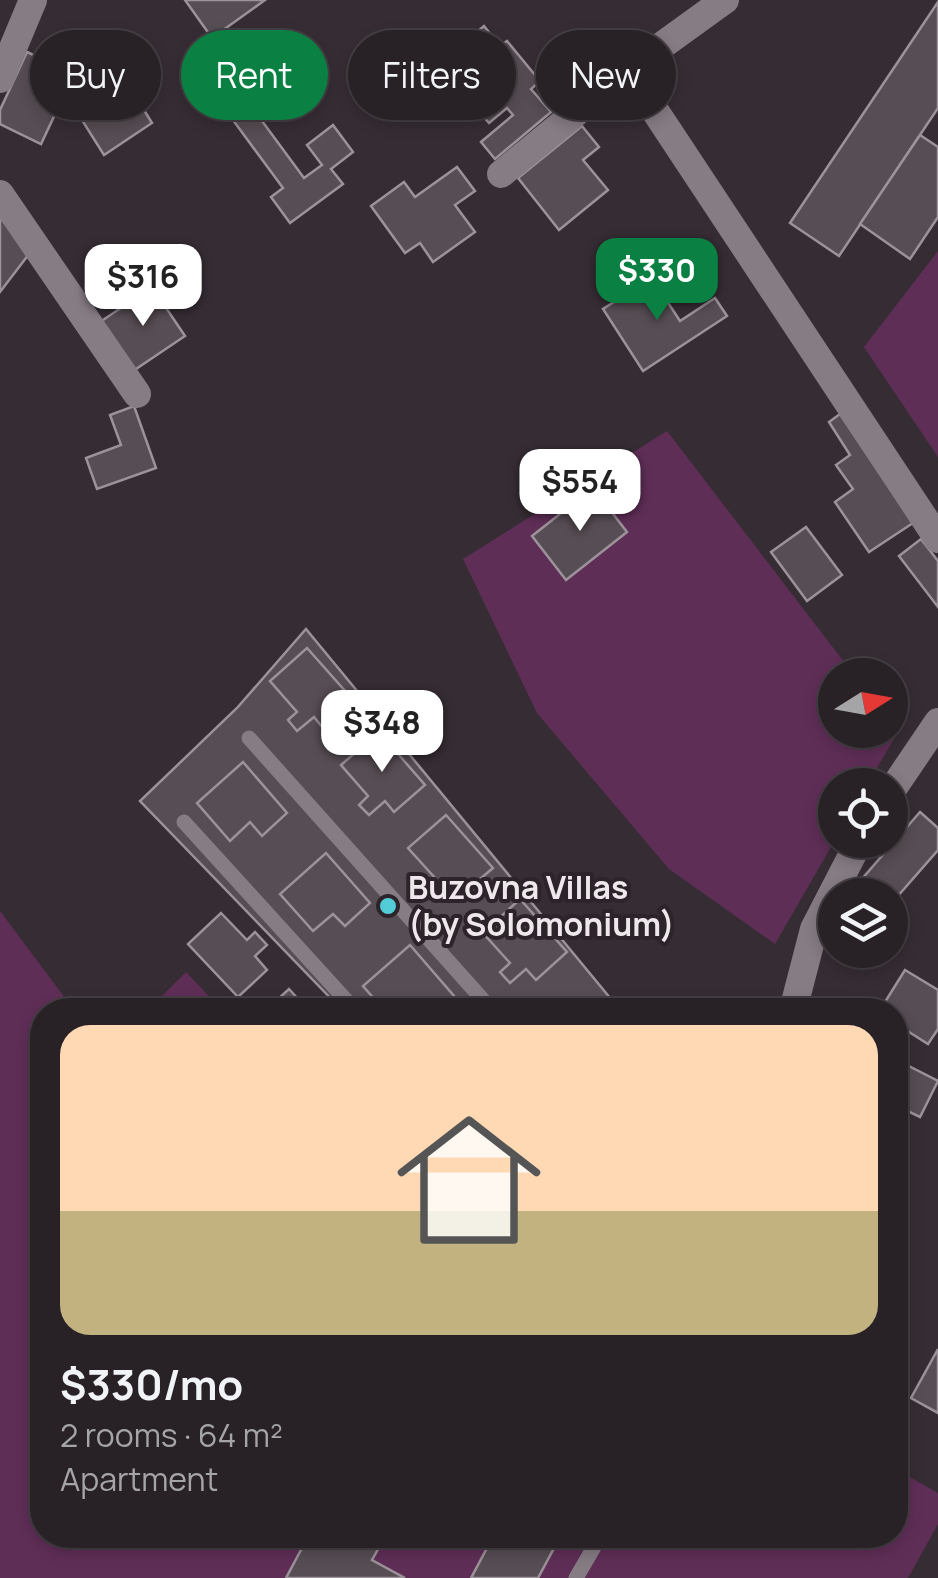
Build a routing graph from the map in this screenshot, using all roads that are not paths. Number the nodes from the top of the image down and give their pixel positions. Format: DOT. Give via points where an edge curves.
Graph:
graph roads {
  1 [pos="33,0"];
  2 [pos="725,0"];
  3 [pos="676,35"];
  4 [pos="0,80"];
  5 [pos="566,120"];
  6 [pos="661,120"];
  7 [pos="500,174"];
  8 [pos="0,194"];
  9 [pos="137,394"];
  10 [pos="938,539"];
  11 [pos="938,722"];
  12 [pos="249,738"];
  13 [pos="907,768"];
  14 [pos="184,822"];
  15 [pos="851,858"];
  16 [pos="344,998"];
  17 [pos="481,998"];
  18 [pos="796,998"];
  19 [pos="593,1548"];
  20 [pos="576,1578"];
  1 -- 4 [label="street"];
  2 -- 3 [label="street"];
  5 -- 7 [label="street"];
  6 -- 10 [label="street"];
  8 -- 9 [label="street"];
  11 -- 13 [label="street"];
  12 -- 17 [label="lane"];
  14 -- 16 [label="lane"];
  15 -- 18 [label="street" via="814,929"];
  19 -- 20 [label="lane"];
}
